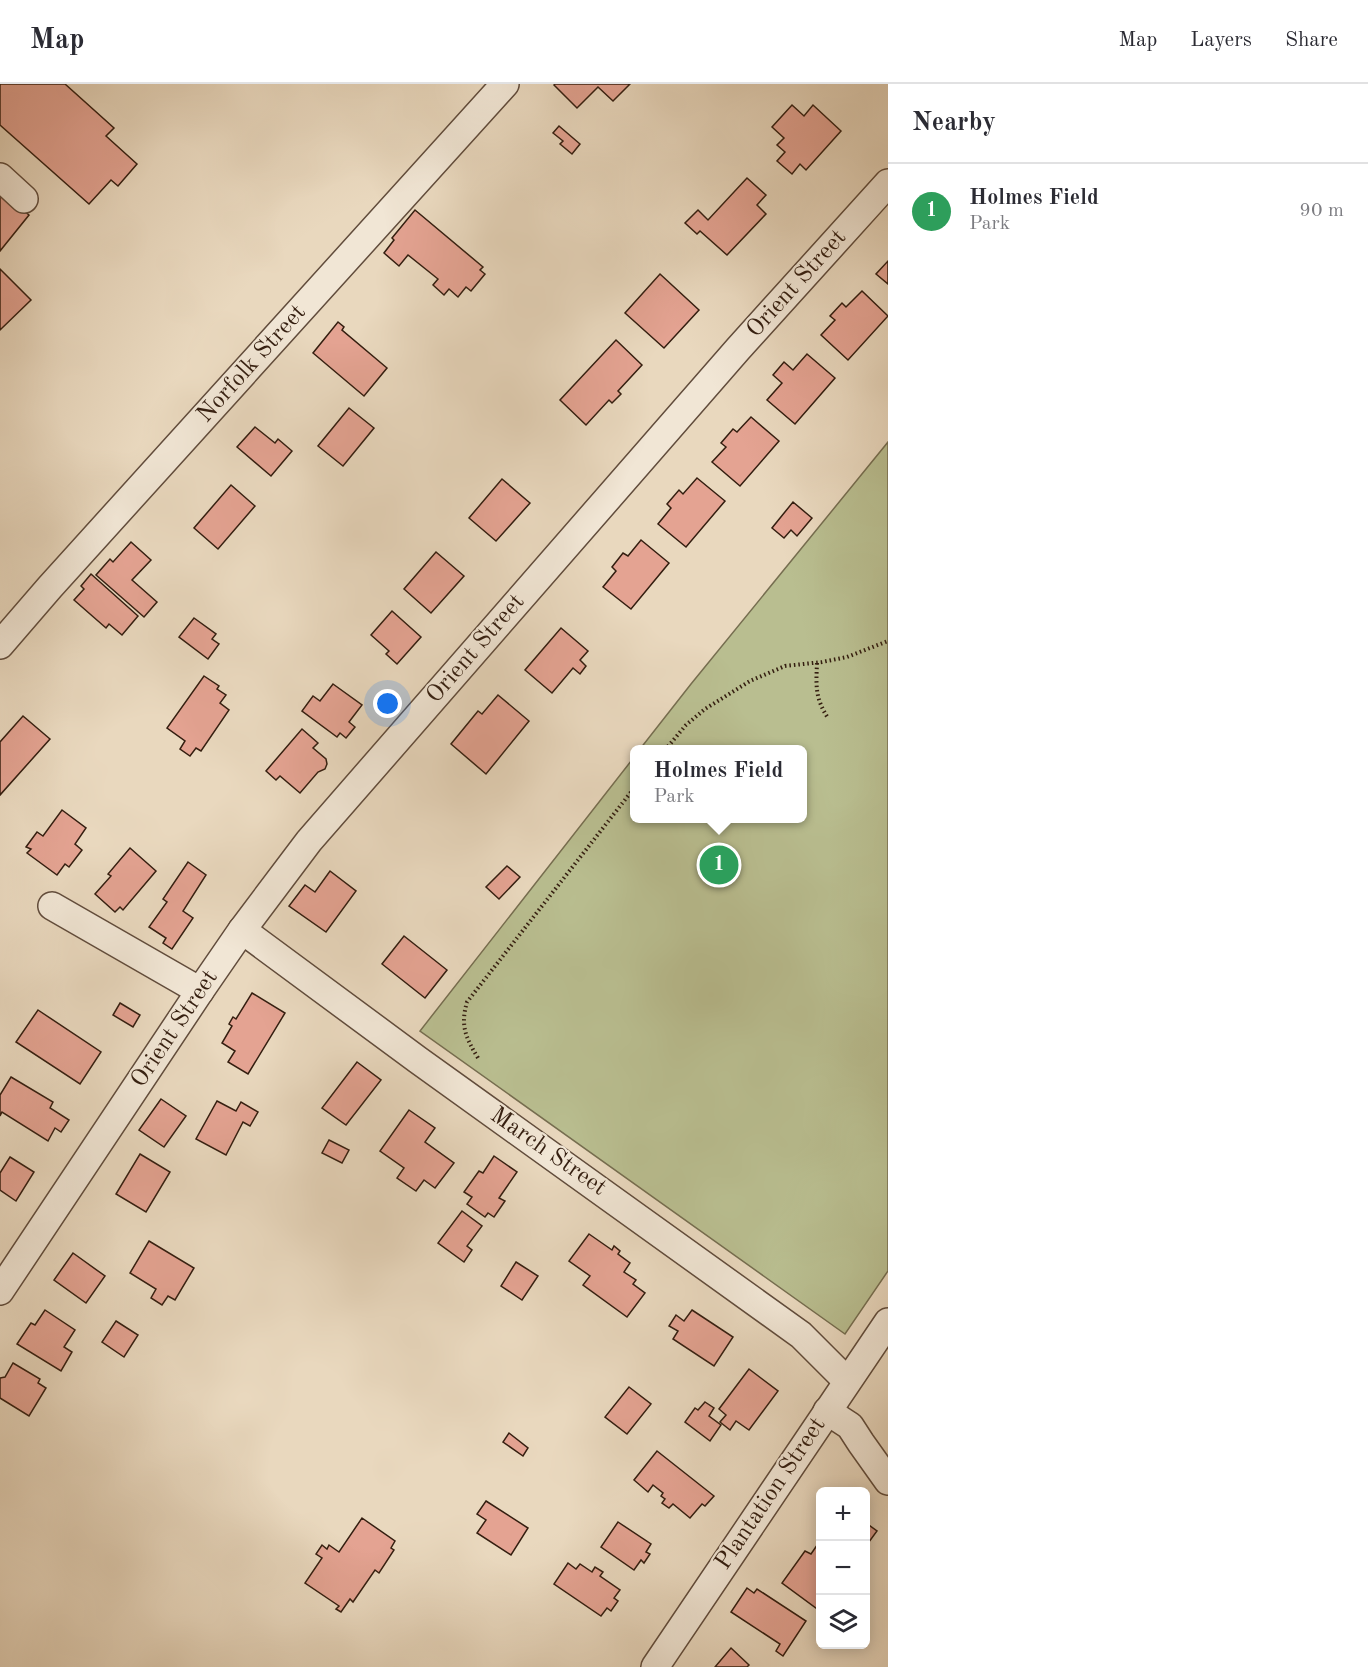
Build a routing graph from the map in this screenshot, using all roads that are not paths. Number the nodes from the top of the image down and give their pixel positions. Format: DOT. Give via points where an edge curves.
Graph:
graph roads {
  1 [pos="505,84"];
  2 [pos="0,177"];
  3 [pos="888,183"];
  4 [pos="24,199"];
  5 [pos="0,645"];
  6 [pos="52,906"];
  7 [pos="242,930"];
  8 [pos="200,991"];
  9 [pos="0,1291"];
  10 [pos="888,1322"];
  11 [pos="847,1382"];
  12 [pos="827,1411"];
  13 [pos="888,1481"];
  14 [pos="658,1666"];
  1 -- 5 [label="street, Norfolk Street"];
  2 -- 4 [label="street"];
  3 -- 7 [label="street, Orient Street" via="313,836"];
  6 -- 8 [label="street"];
  7 -- 8 [label="street, Orient Street"];
  7 -- 11 [label="street, March Street" via="801,1335"];
  8 -- 9 [label="street, Orient Street"];
  10 -- 11 [label="street, Plantation Street"];
  11 -- 12 [label="street, Plantation Street"];
  12 -- 13 [label="street" via="850,1426"];
  12 -- 14 [label="street, Plantation Street"];
}
